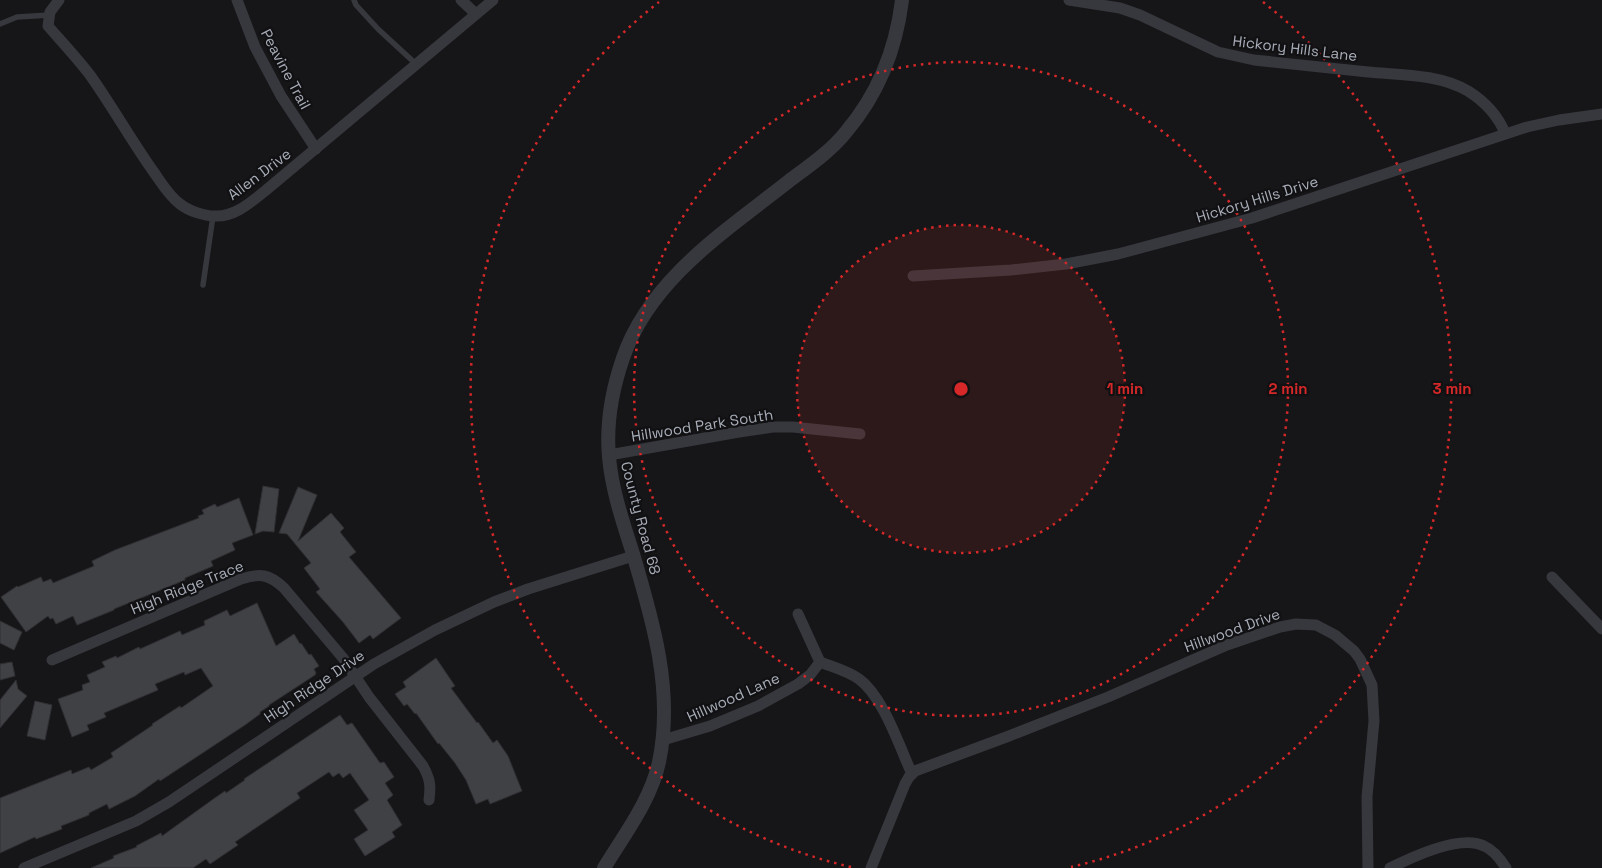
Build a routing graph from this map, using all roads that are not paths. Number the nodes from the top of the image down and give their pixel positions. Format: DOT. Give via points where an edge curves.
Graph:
graph roads {
  1 [pos="59,0"];
  2 [pos="237,0"];
  3 [pos="354,0"];
  4 [pos="461,0"];
  5 [pos="493,0"];
  6 [pos="902,0"];
  7 [pos="1069,0"];
  8 [pos="476,14"];
  9 [pos="50,15"];
  10 [pos="0,24"];
  11 [pos="416,64"];
  12 [pos="1602,114"];
  13 [pos="1505,133"];
  14 [pos="316,149"];
  15 [pos="213,216"];
  16 [pos="913,276"];
  17 [pos="203,285"];
  18 [pos="860,434"];
  19 [pos="609,456"];
  20 [pos="633,556"];
  21 [pos="1552,577"];
  22 [pos="798,614"];
  23 [pos="1602,629"];
  24 [pos="52,660"];
  25 [pos="820,662"];
  26 [pos="356,676"];
  27 [pos="663,740"];
  28 [pos="912,774"];
  29 [pos="429,800"];
  30 [pos="24,868"];
  31 [pos="604,868"];
  32 [pos="871,868"];
  33 [pos="1368,868"];
  34 [pos="1390,868"];
  35 [pos="1506,868"];
  1 -- 9 [label="street"];
  2 -- 14 [label="street, Peavine Trail" via="255,47"];
  3 -- 11 [label="lane" via="378,29"];
  4 -- 8 [label="street"];
  5 -- 8 [label="street, Allen Drive"];
  6 -- 19 [label="street, County Road 68" via="893,49 885,69 847,132 701,251 673,278 648,311 624,354 618,374 610,408"];
  7 -- 13 [label="street, Hickory Hills Lane" via="1120,8 1140,15 1229,56 1444,82 1476,96 1497,118"];
  8 -- 11 [label="street, Allen Drive"];
  9 -- 10 [label="lane" via="17,18"];
  9 -- 15 [label="street, Allen Drive" via="48,26 90,75 169,194 189,209"];
  11 -- 14 [label="street, Allen Drive"];
  12 -- 13 [label="street, Hickory Hills Drive"];
  13 -- 16 [label="street, Hickory Hills Drive" via="1252,218 1118,254 1011,270"];
  14 -- 15 [label="street, Allen Drive" via="244,207 227,215"];
  15 -- 17 [label="lane"];
  18 -- 19 [label="street, Hillwood Park South" via="773,427"];
  19 -- 20 [label="street, County Road 68" via="612,482"];
  20 -- 26 [label="street, High Ridge Drive" via="494,602 435,630"];
  20 -- 27 [label="street, County Road 68" via="662,670"];
  21 -- 23 [label="street"];
  22 -- 25 [label="street"];
  24 -- 26 [label="street, High Ridge Trace" via="254,575 276,580"];
  25 -- 27 [label="street, Hillwood Lane" via="798,684 758,706 710,726"];
  25 -- 28 [label="street" via="854,675 867,687 888,721"];
  26 -- 29 [label="street, High Ridge Trace" via="423,766 430,778"];
  26 -- 30 [label="street, High Ridge Drive" via="169,802 107,834"];
  27 -- 31 [label="street, County Road 68" via="648,795"];
  28 -- 32 [label="street"];
  28 -- 33 [label="street, Hillwood Drive" via="1108,697 1227,645 1280,627 1316,625 1354,651 1372,685 1374,721 1367,797"];
  34 -- 35 [label="street" via="1450,844 1461,843 1486,846"];
}
